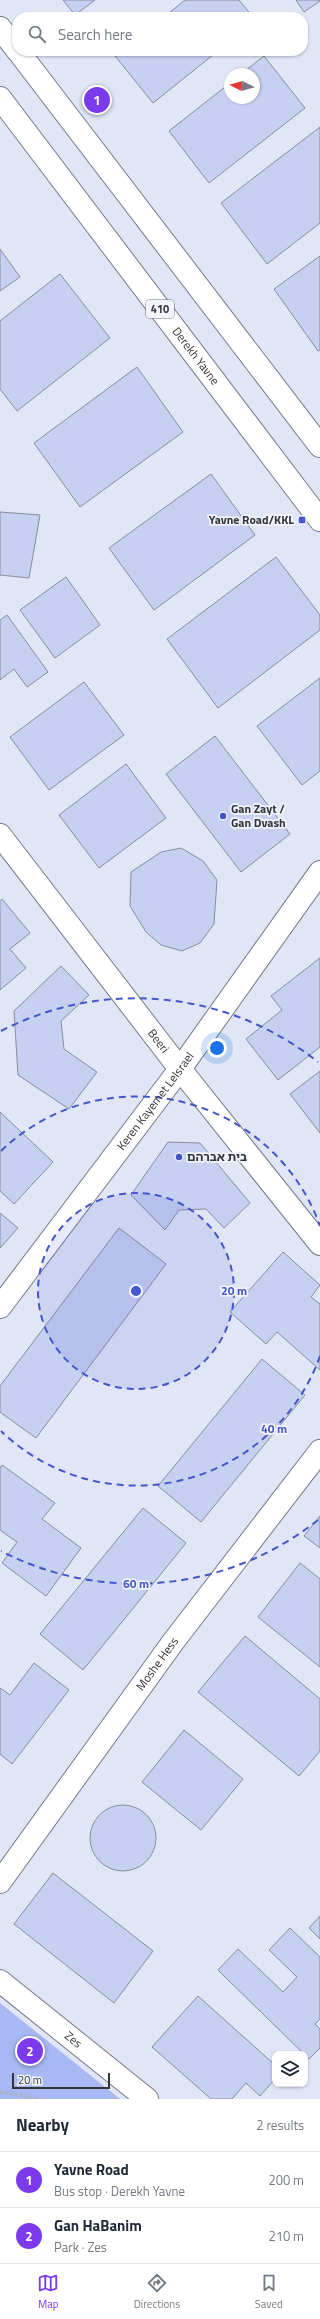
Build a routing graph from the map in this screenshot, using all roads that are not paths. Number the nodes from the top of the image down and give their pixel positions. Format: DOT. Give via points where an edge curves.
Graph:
graph roads {
  1 [pos="0,28"];
  2 [pos="12,44"];
  3 [pos="21,56"];
  4 [pos="0,98"];
  5 [pos="320,446"];
  6 [pos="320,520"];
  7 [pos="0,835"];
  8 [pos="320,872"];
  9 [pos="180,1068"];
  10 [pos="320,1244"];
  11 [pos="0,1307"];
  12 [pos="320,1451"];
  13 [pos="0,1882"];
  14 [pos="0,1981"];
  15 [pos="147,2099"];
  1 -- 2 [label="street"];
  3 -- 5 [label="street"];
  4 -- 6 [label="street, Derekh Yavne / 410"];
  7 -- 9 [label="street, Beeri"];
  8 -- 9 [label="street, Keren Kayemet LeIsrael"];
  9 -- 10 [label="street, Beeri"];
  9 -- 11 [label="street, Keren Kayemet LeIsrael"];
  12 -- 13 [label="street, Moshe Hess" via="173,1642"];
  14 -- 15 [label="street, Zes"];
}
